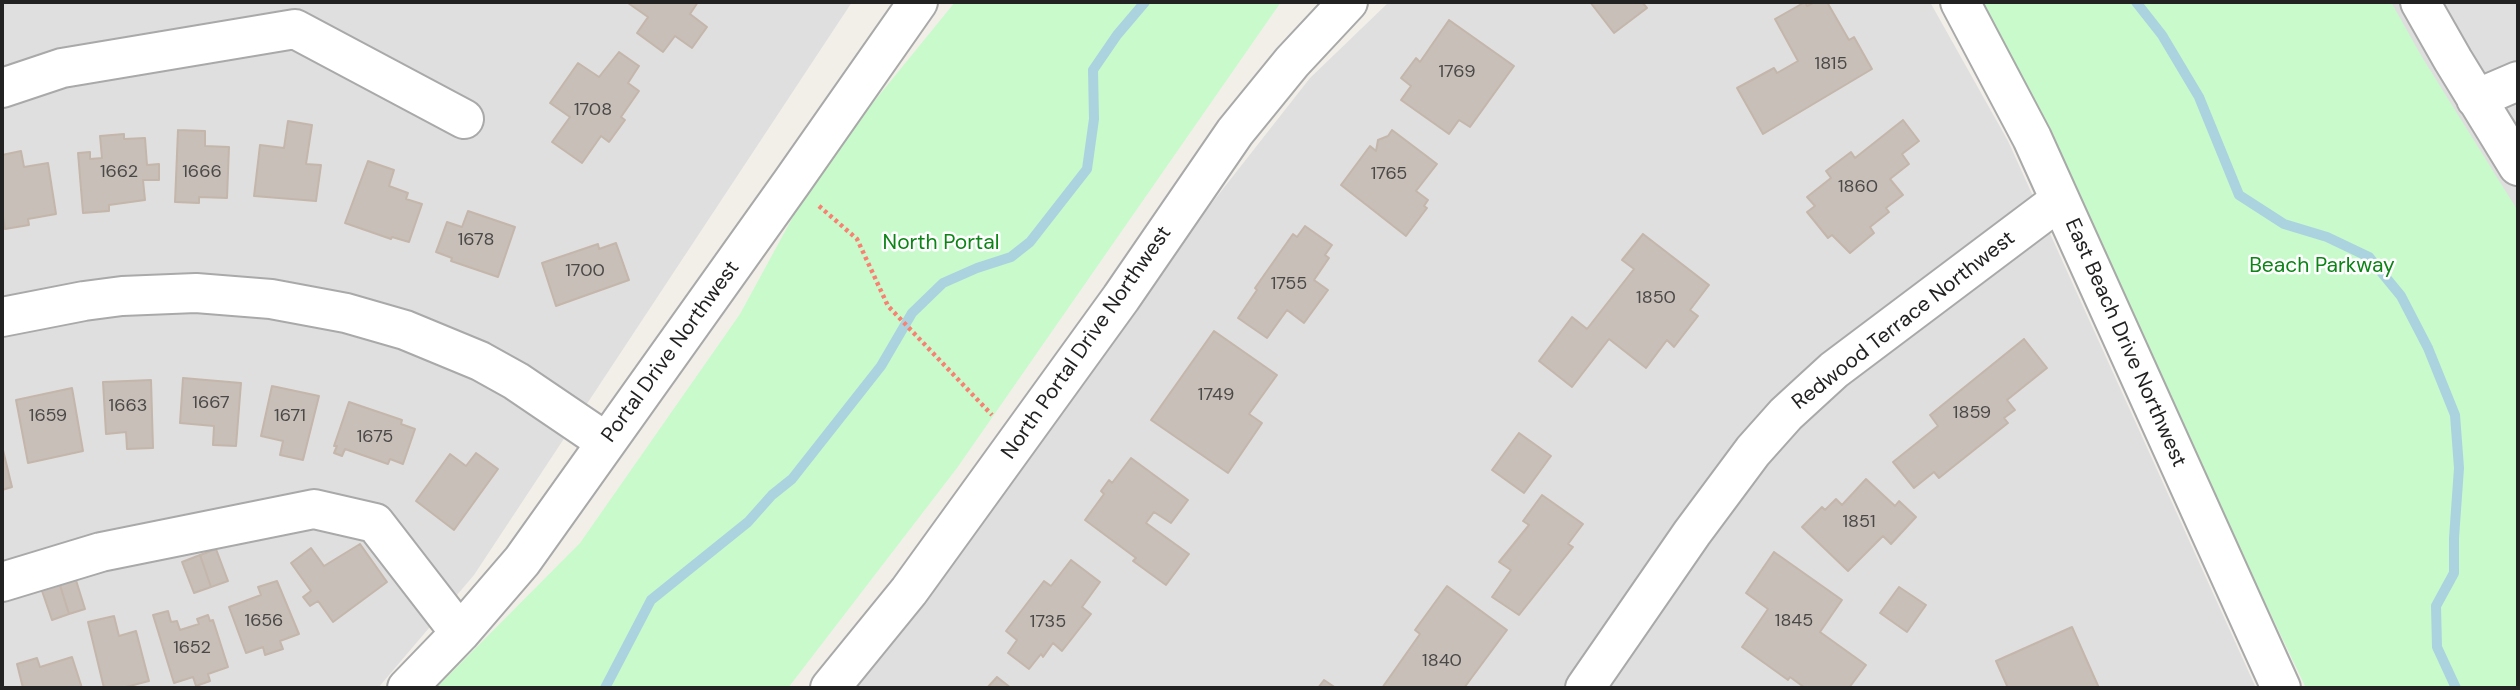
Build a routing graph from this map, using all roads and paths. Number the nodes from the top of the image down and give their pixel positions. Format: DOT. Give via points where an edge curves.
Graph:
graph roads {
  1 [pos="918,2"];
  2 [pos="1348,2"];
  3 [pos="1960,2"];
  4 [pos="2420,2"];
  5 [pos="2518,80"];
  6 [pos="2,88"];
  7 [pos="2476,99"];
  8 [pos="464,119"];
  9 [pos="2518,166"];
  10 [pos="792,183"];
  11 [pos="2060,200"];
  12 [pos="2,317"];
  13 [pos="1001,421"];
  14 [pos="606,442"];
  15 [pos="2,582"];
  16 [pos="460,633"];
  17 [pos="407,688"];
  18 [pos="830,688"];
  19 [pos="1585,688"];
  20 [pos="2281,688"];
  1 -- 10 [label="street, Portal Drive Northwest"];
  2 -- 18 [label="street, North Portal Drive Northwest" via="1236,132 909,591"];
  3 -- 11 [label="street, East Beach Drive Northwest"];
  4 -- 7 [label="street"];
  5 -- 7 [label="street"];
  6 -- 8 [label="street" via="62,68 295,29"];
  7 -- 9 [label="street"];
  10 -- 13 [label="path" via="857,239 888,306 985,410"];
  10 -- 14 [label="street, Portal Drive Northwest"];
  11 -- 19 [label="street, Redwood Terrace Northwest" via="1834,370 1786,414 1733,477"];
  11 -- 20 [label="street, East Beach Drive Northwest"];
  12 -- 14 [label="street" via="122,296 196,293 271,299 346,313 405,330 480,361"];
  14 -- 16 [label="street, Portal Drive Northwest" via="522,561"];
  15 -- 16 [label="street" via="101,552 314,509 375,523"];
  16 -- 17 [label="street, Portal Drive Northwest"];
}
